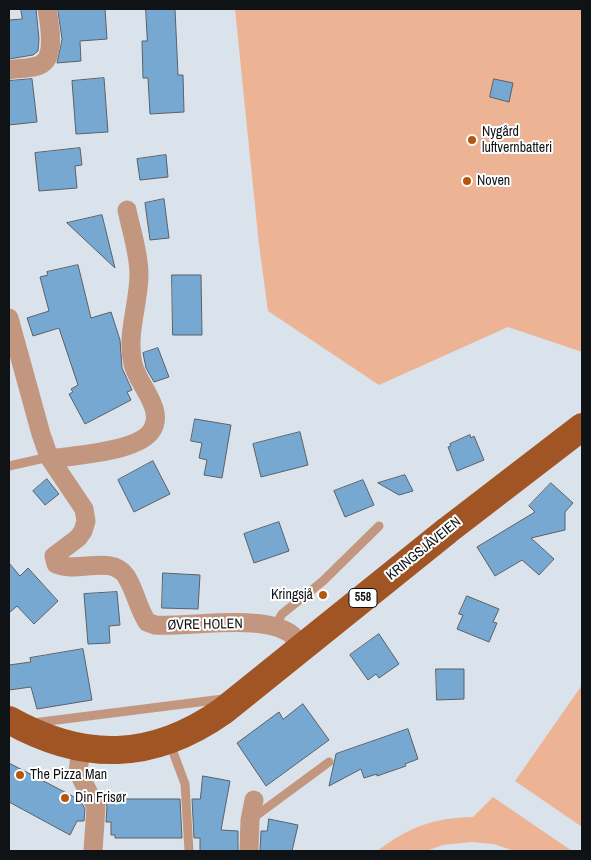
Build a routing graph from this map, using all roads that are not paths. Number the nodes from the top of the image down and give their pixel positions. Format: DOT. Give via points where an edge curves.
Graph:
graph roads {
  1 [pos="47,9"];
  2 [pos="9,70"];
  3 [pos="126,210"];
  4 [pos="9,318"];
  5 [pos="582,427"];
  6 [pos="50,457"];
  7 [pos="9,466"];
  8 [pos="379,526"];
  9 [pos="274,627"];
  10 [pos="303,647"];
  11 [pos="241,697"];
  12 [pos="13,722"];
  13 [pos="169,741"];
  14 [pos="81,748"];
  15 [pos="329,762"];
  16 [pos="254,800"];
  17 [pos="250,820"];
  18 [pos="93,851"];
  19 [pos="189,851"];
  20 [pos="249,851"];
  1 -- 2 [label="street" via="50,48 47,59 41,65"];
  3 -- 6 [label="street" via="139,273 130,348 141,385 156,414 152,430 142,441 127,446"];
  4 -- 6 [label="street, ØVRE HOLEN"];
  5 -- 10 [label="main road, KRINGSJÅVEIEN / 558"];
  6 -- 7 [label="lane"];
  6 -- 9 [label="street, ØVRE HOLEN" via="79,499 86,521 78,538 54,556 56,564 73,568 114,567 129,581 147,622 154,625 245,623"];
  8 -- 9 [label="lane" via="323,581 282,614"];
  9 -- 10 [label="street, ØVRE HOLEN" via="286,630"];
  10 -- 11 [label="main road, KRINGSJÅVEIEN / 558"];
  11 -- 12 [label="lane"];
  11 -- 13 [label="main road, KRINGSJÅVEIEN / 558" via="207,722"];
  12 -- 14 [label="main road, KRINGSJÅVEIEN / 558" via="40,736"];
  13 -- 14 [label="main road, KRINGSJÅVEIEN / 558" via="135,749"];
  13 -- 19 [label="lane" via="185,784"];
  14 -- 18 [label="street" via="78,772 96,807"];
  15 -- 17 [label="lane"];
  16 -- 17 [label="street"];
  17 -- 20 [label="street"];
}
